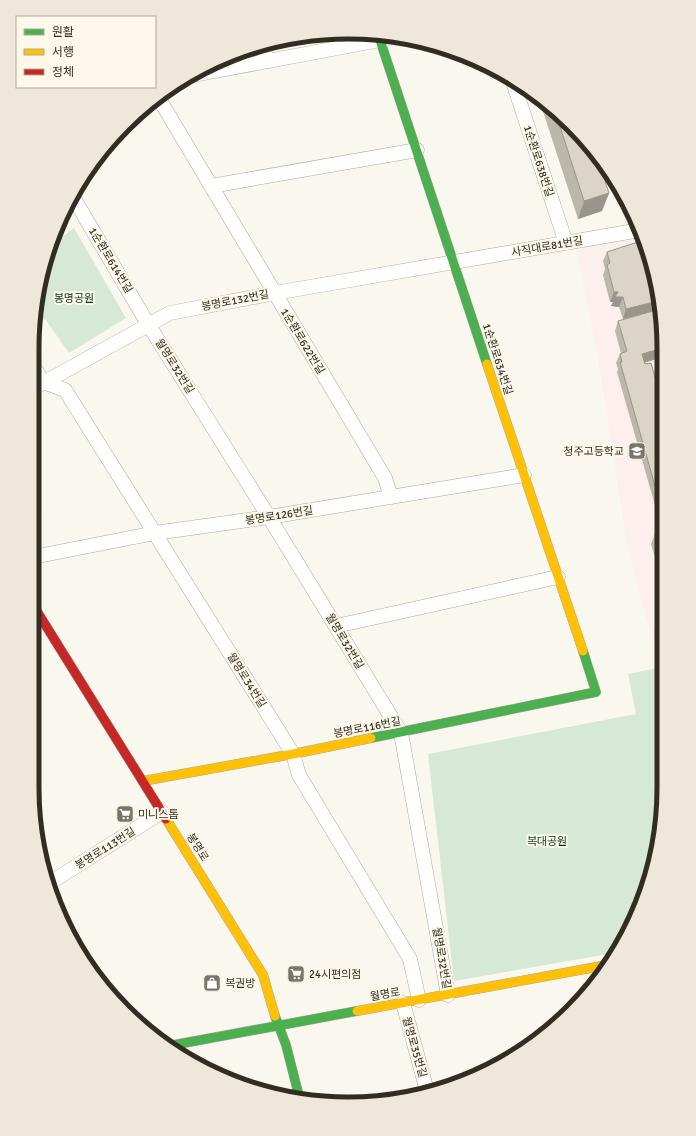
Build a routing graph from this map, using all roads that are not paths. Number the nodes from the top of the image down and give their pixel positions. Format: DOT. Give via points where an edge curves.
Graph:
graph roads {
  1 [pos="366,40"];
  2 [pos="380,41"];
  3 [pos="263,51"];
  4 [pos="269,61"];
  5 [pos="209,72"];
  6 [pos="515,88"];
  7 [pos="161,102"];
  8 [pos="416,150"];
  9 [pos="211,186"];
  10 [pos="76,202"];
  11 [pos="633,231"];
  12 [pos="566,243"];
  13 [pos="453,262"];
  14 [pos="274,293"];
  15 [pos="148,324"];
  16 [pos="39,385"];
  17 [pos="524,475"];
  18 [pos="390,497"];
  19 [pos="269,517"];
  20 [pos="155,533"];
  21 [pos="39,556"];
  22 [pos="558,577"];
  23 [pos="39,615"];
  24 [pos="336,626"];
  25 [pos="596,692"];
  26 [pos="401,733"];
  27 [pos="293,754"];
  28 [pos="142,781"];
  29 [pos="162,812"];
  30 [pos="53,881"];
  31 [pos="600,966"];
  32 [pos="448,995"];
  33 [pos="419,1000"];
  34 [pos="403,1003"];
  35 [pos="278,1026"];
  36 [pos="176,1045"];
  37 [pos="426,1087"];
  38 [pos="298,1093"];
  1 -- 4 [label="street"];
  2 -- 8 [label="street, 1순환로634번길"];
  3 -- 4 [label="street"];
  4 -- 5 [label="street"];
  6 -- 12 [label="street, 1순환로638번길"];
  7 -- 9 [label="street, 1순환로622번길"];
  8 -- 9 [label="street"];
  8 -- 13 [label="street, 1순환로634번길"];
  9 -- 14 [label="street, 1순환로622번길"];
  10 -- 15 [label="street, 1순환로614번길"];
  11 -- 12 [label="street, 사직대로81번길"];
  12 -- 13 [label="street, 사직대로81번길"];
  13 -- 14 [label="street, 봉명로132번길"];
  13 -- 17 [label="street, 1순환로634번길"];
  14 -- 15 [label="street, 봉명로132번길" via="170,312"];
  14 -- 18 [label="street, 1순환로622번길" via="385,478"];
  15 -- 16 [label="street, 봉명로132번길"];
  15 -- 19 [label="street, 월명로32번길"];
  16 -- 20 [label="street, 월명로34번길" via="65,390"];
  17 -- 18 [label="street, 봉명로126번길"];
  17 -- 22 [label="street, 1순환로634번길"];
  18 -- 19 [label="street, 봉명로126번길"];
  19 -- 20 [label="street, 봉명로126번길"];
  19 -- 24 [label="street, 월명로32번길"];
  20 -- 21 [label="street, 봉명로126번길"];
  20 -- 27 [label="street, 월명로34번길"];
  22 -- 24 [label="street"];
  22 -- 25 [label="street, 1순환로634번길"];
  23 -- 28 [label="street, 봉명로"];
  24 -- 26 [label="street, 월명로32번길"];
  25 -- 26 [label="street, 봉명로116번길"];
  26 -- 27 [label="street, 봉명로116번길"];
  26 -- 32 [label="street, 월명로32번길"];
  27 -- 28 [label="street, 봉명로116번길"];
  27 -- 33 [label="street, 월명로34번길" via="299,774 410,959"];
  28 -- 29 [label="street, 봉명로"];
  29 -- 30 [label="street, 봉명로113번길"];
  29 -- 35 [label="street, 봉명로" via="263,975"];
  31 -- 32 [label="street, 월명로"];
  32 -- 33 [label="street, 월명로"];
  33 -- 34 [label="street, 월명로"];
  34 -- 35 [label="street, 월명로"];
  34 -- 37 [label="street, 월명로35번길"];
  35 -- 36 [label="street, 월명로"];
  35 -- 38 [label="street, 봉명로" via="286,1045"];
}
